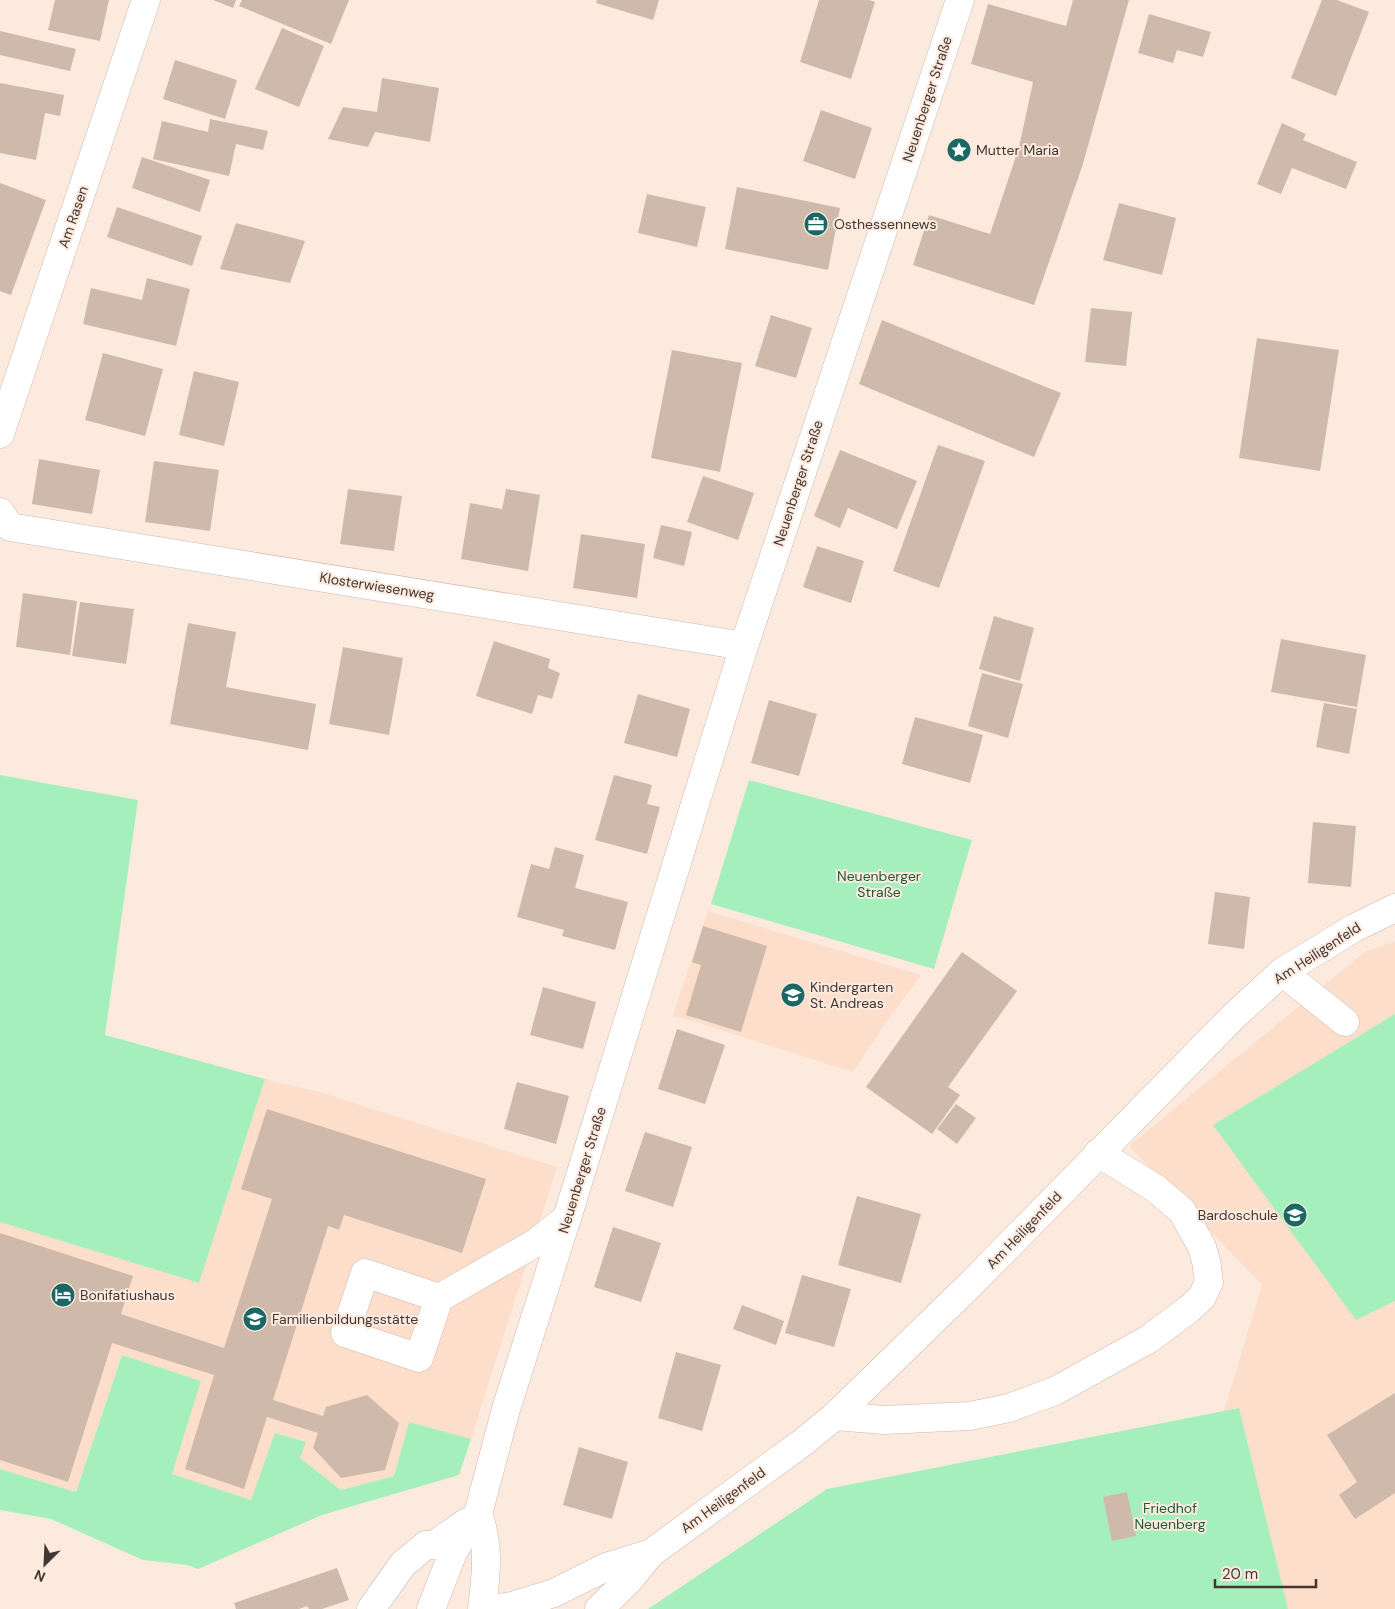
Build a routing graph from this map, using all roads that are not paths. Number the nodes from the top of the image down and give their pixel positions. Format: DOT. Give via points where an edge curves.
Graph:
graph roads {
  1 [pos="146,0"];
  2 [pos="960,0"];
  3 [pos="0,434"];
  4 [pos="5,519"];
  5 [pos="744,646"];
  6 [pos="1395,908"];
  7 [pos="1282,972"];
  8 [pos="1345,1022"];
  9 [pos="1098,1153"];
  10 [pos="567,1218"];
  11 [pos="440,1298"];
  12 [pos="835,1416"];
  13 [pos="478,1514"];
  14 [pos="651,1554"];
  15 [pos="371,1609"];
  16 [pos="430,1609"];
  17 [pos="482,1609"];
  18 [pos="491,1609"];
  19 [pos="599,1609"];
  1 -- 3 [label="street, Am Rasen"];
  2 -- 5 [label="street, Neuenberger Straße"];
  4 -- 5 [label="street, Klosterwiesenweg"];
  5 -- 10 [label="street, Neuenberger Straße"];
  6 -- 7 [label="street, Am Heiligenfeld" via="1354,928"];
  7 -- 8 [label="street"];
  7 -- 9 [label="street, Am Heiligenfeld"];
  9 -- 12 [label="street, Am Heiligenfeld" via="971,1284"];
  9 -- 12 [label="street" via="1155,1188 1182,1211 1206,1261 1209,1282 1202,1297 1149,1339 1055,1391 1009,1408 970,1416 884,1420"];
  10 -- 11 [label="street" via="537,1242"];
  10 -- 13 [label="street, Neuenberger Straße" via="506,1409"];
  12 -- 14 [label="street, Am Heiligenfeld"];
  13 -- 15 [label="street" via="434,1545 426,1544 403,1564"];
  13 -- 16 [label="street, Neuenberger Straße" via="452,1555"];
  13 -- 17 [label="street" via="486,1538 487,1565"];
  14 -- 18 [label="street, Am Heiligenfeld" via="606,1567 554,1593"];
  14 -- 19 [label="street, Am Heiligenfeld"];
}
